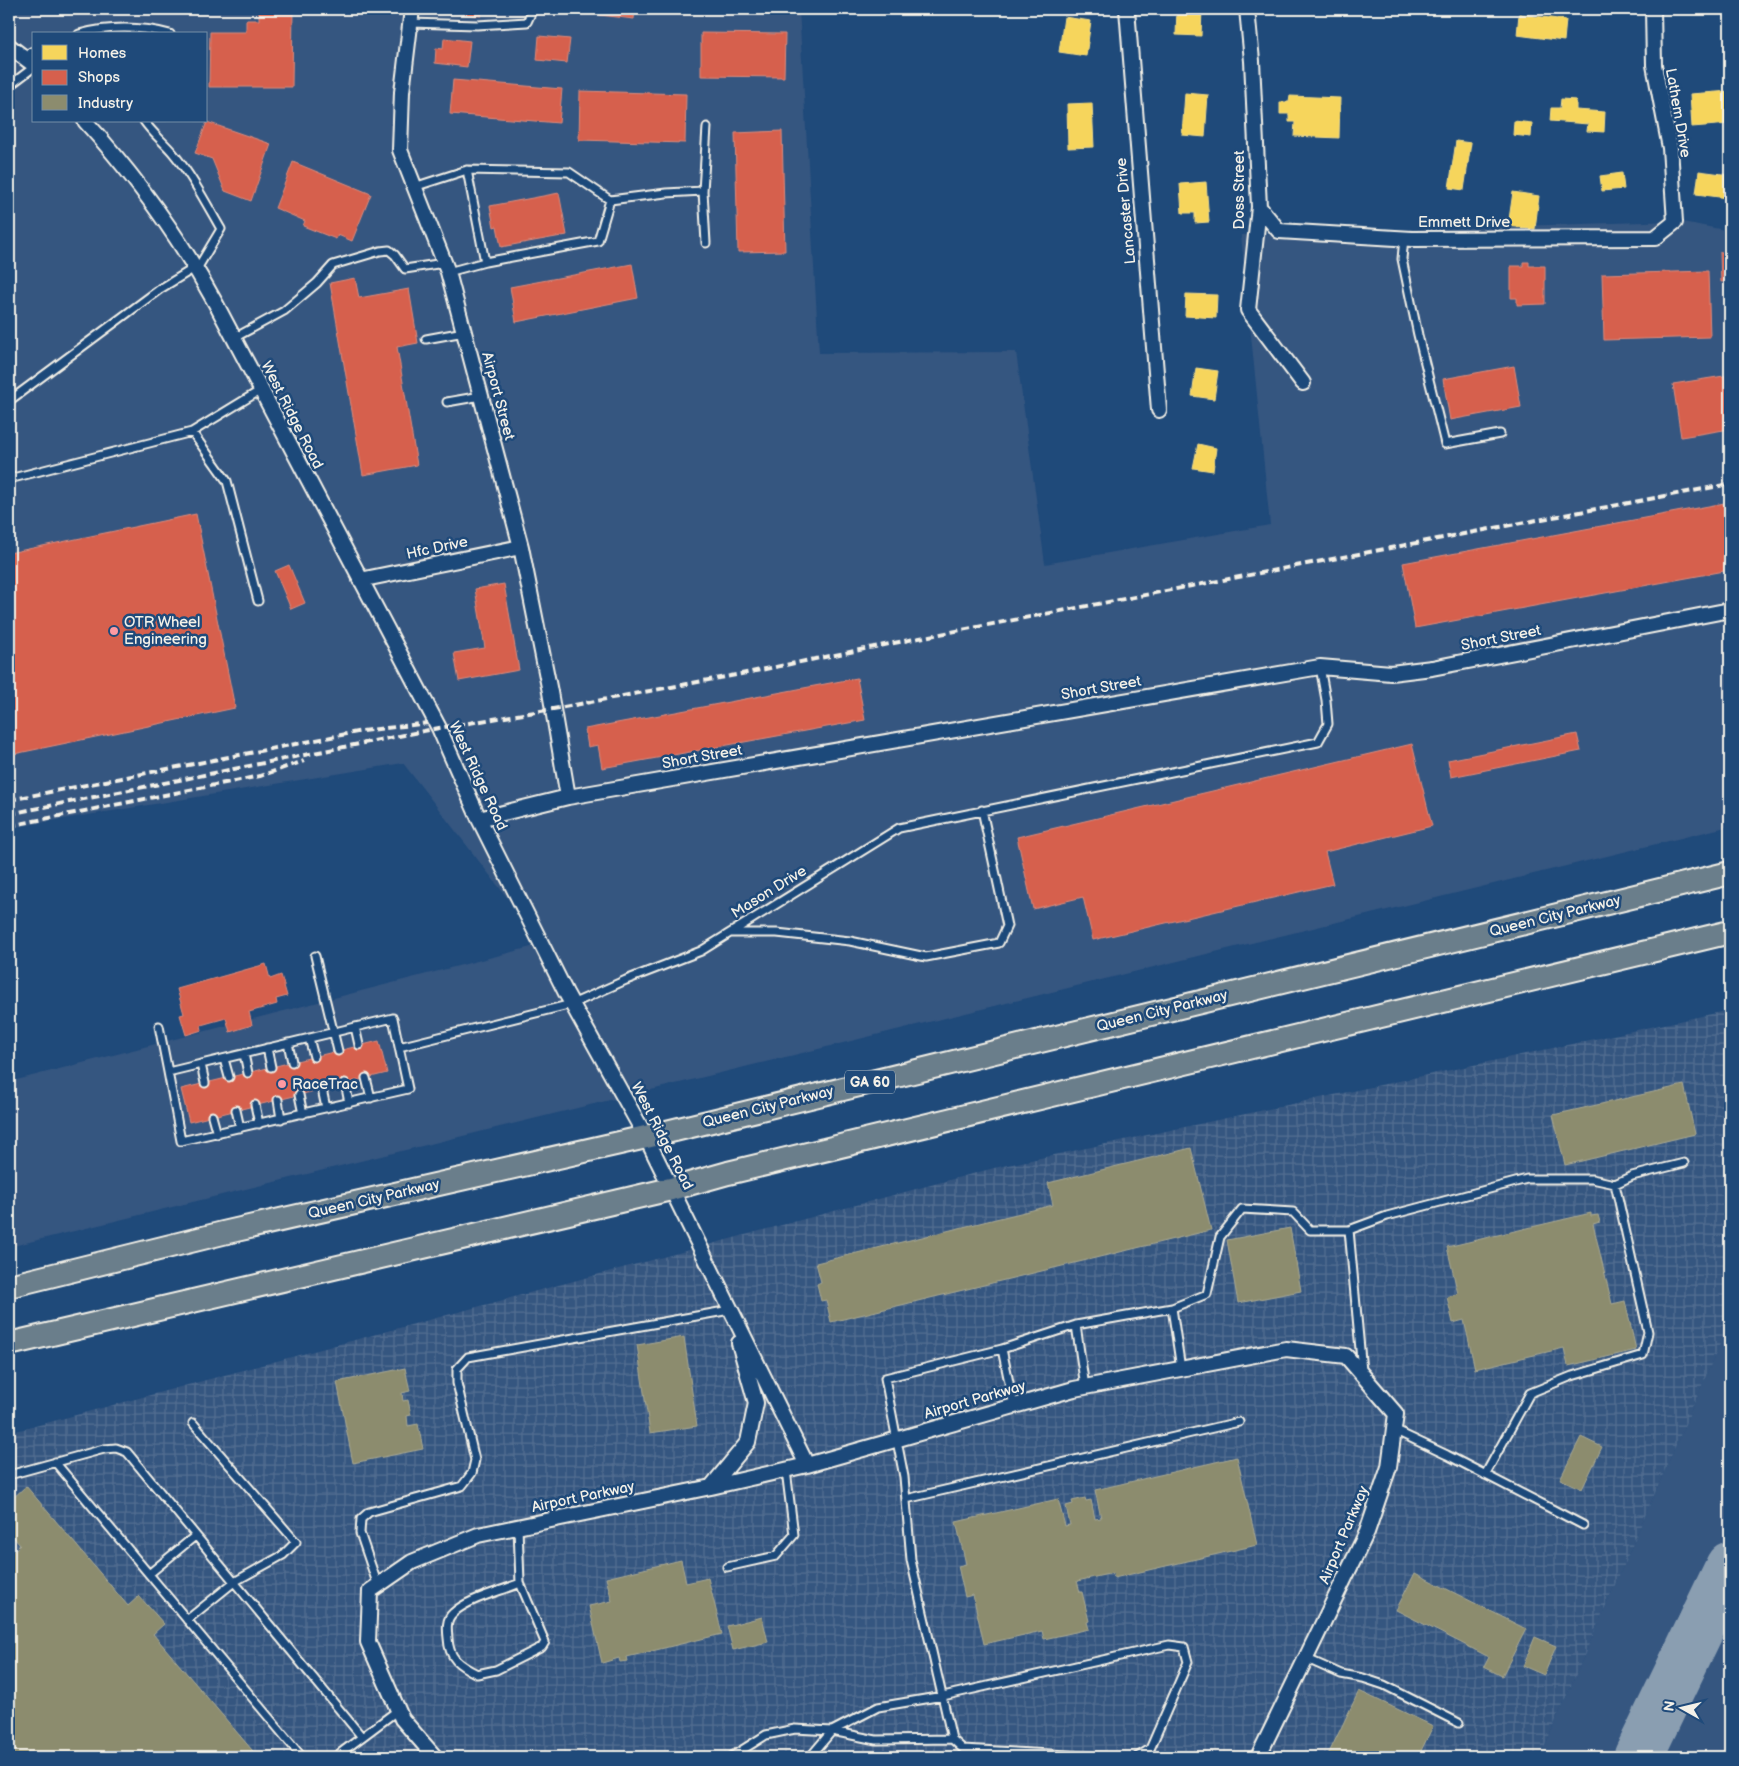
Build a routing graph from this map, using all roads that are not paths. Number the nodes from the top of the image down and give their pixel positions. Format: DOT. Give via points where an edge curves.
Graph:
graph roads {
  1 [pos="412,9"];
  2 [pos="533,9"];
  3 [pos="1127,9"];
  4 [pos="1247,9"];
  5 [pos="1653,9"];
  6 [pos="410,23"];
  7 [pos="86,32"];
  8 [pos="163,32"];
  9 [pos="9,46"];
  10 [pos="32,58"];
  11 [pos="9,86"];
  12 [pos="86,122"];
  13 [pos="145,122"];
  14 [pos="707,127"];
  15 [pos="467,170"];
  16 [pos="414,187"];
  17 [pos="703,191"];
  18 [pos="610,200"];
  19 [pos="1259,207"];
  20 [pos="1675,222"];
  21 [pos="1404,238"];
  22 [pos="706,243"];
  23 [pos="485,262"];
  24 [pos="197,268"];
  25 [pos="446,268"];
  26 [pos="464,332"];
  27 [pos="234,338"];
  28 [pos="426,339"];
  29 [pos="1303,382"];
  30 [pos="261,390"];
  31 [pos="481,396"];
  32 [pos="9,401"];
  33 [pos="447,402"];
  34 [pos="1159,410"];
  35 [pos="192,432"];
  36 [pos="1500,434"];
  37 [pos="9,479"];
  38 [pos="521,548"];
  39 [pos="360,580"];
  40 [pos="258,601"];
  41 [pos="1730,610"];
  42 [pos="1320,667"];
  43 [pos="568,796"];
  44 [pos="982,810"];
  45 [pos="479,819"];
  46 [pos="1730,873"];
  47 [pos="1730,932"];
  48 [pos="730,933"];
  49 [pos="315,956"];
  50 [pos="572,1004"];
  51 [pos="159,1026"];
  52 [pos="355,1026"];
  53 [pos="333,1032"];
  54 [pos="309,1038"];
  55 [pos="288,1043"];
  56 [pos="359,1046"];
  57 [pos="399,1047"];
  58 [pos="267,1048"];
  59 [pos="338,1051"];
  60 [pos="244,1054"];
  61 [pos="314,1057"];
  62 [pos="224,1059"];
  63 [pos="292,1062"];
  64 [pos="200,1064"];
  65 [pos="271,1067"];
  66 [pos="168,1072"];
  67 [pos="248,1073"];
  68 [pos="229,1077"];
  69 [pos="366,1078"];
  70 [pos="205,1083"];
  71 [pos="345,1083"];
  72 [pos="322,1089"];
  73 [pos="299,1095"];
  74 [pos="371,1098"];
  75 [pos="278,1100"];
  76 [pos="349,1103"];
  77 [pos="254,1106"];
  78 [pos="326,1108"];
  79 [pos="236,1110"];
  80 [pos="303,1114"];
  81 [pos="212,1116"];
  82 [pos="281,1119"];
  83 [pos="259,1124"];
  84 [pos="240,1128"];
  85 [pos="217,1134"];
  86 [pos="646,1137"];
  87 [pos="1684,1163"];
  88 [pos="1615,1184"];
  89 [pos="671,1189"];
  90 [pos="1349,1230"];
  91 [pos="9,1286"];
  92 [pos="1172,1308"];
  93 [pos="730,1310"];
  94 [pos="1076,1325"];
  95 [pos="9,1344"];
  96 [pos="1002,1348"];
  97 [pos="1182,1369"];
  98 [pos="1362,1374"];
  99 [pos="1085,1387"];
  100 [pos="1014,1406"];
  101 [pos="193,1422"];
  102 [pos="1239,1422"];
  103 [pos="1394,1430"];
  104 [pos="896,1439"];
  105 [pos="55,1462"];
  106 [pos="807,1465"];
  107 [pos="786,1470"];
  108 [pos="1485,1474"];
  109 [pos="9,1475"];
  110 [pos="711,1487"];
  111 [pos="906,1499"];
  112 [pos="1583,1525"];
  113 [pos="518,1527"];
  114 [pos="195,1536"];
  115 [pos="727,1567"];
  116 [pos="149,1574"];
  117 [pos="234,1582"];
  118 [pos="520,1583"];
  119 [pos="378,1586"];
  120 [pos="187,1620"];
  121 [pos="1306,1658"];
  122 [pos="943,1696"];
  123 [pos="398,1710"];
  124 [pos="1460,1723"];
  125 [pos="832,1731"];
  126 [pos="362,1737"];
  127 [pos="952,1739"];
  128 [pos="302,1757"];
  129 [pos="335,1757"];
  130 [pos="436,1757"];
  131 [pos="731,1757"];
  132 [pos="810,1757"];
  133 [pos="1104,1757"];
  134 [pos="1137,1757"];
  135 [pos="1258,1757"];
  1 -- 6 [label="street, Airport Street"];
  2 -- 6 [label="lane" via="527,22 477,25"];
  3 -- 34 [label="street, Lancaster Drive"];
  4 -- 19 [label="street, Doss Street"];
  5 -- 20 [label="street, Lathem Drive" via="1654,65 1670,148"];
  6 -- 16 [label="street, Airport Street" via="402,92 400,150"];
  7 -- 8 [label="lane" via="148,28"];
  9 -- 10 [label="street"];
  10 -- 11 [label="lane"];
  12 -- 24 [label="street, West Ridge Road" via="155,206"];
  13 -- 24 [label="lane" via="178,160 221,229"];
  14 -- 17 [label="lane"];
  15 -- 16 [label="lane"];
  15 -- 18 [label="lane" via="569,172"];
  15 -- 23 [label="lane"];
  16 -- 25 [label="street, Airport Street"];
  17 -- 18 [label="lane"];
  17 -- 22 [label="lane"];
  18 -- 23 [label="lane" via="598,241"];
  19 -- 21 [label="street, Emmett Drive" via="1279,231"];
  19 -- 29 [label="street, Doss Street" via="1248,310"];
  20 -- 21 [label="street, Emmett Drive" via="1655,238"];
  21 -- 36 [label="lane" via="1402,259 1444,444"];
  23 -- 25 [label="lane"];
  24 -- 27 [label="street, West Ridge Road"];
  24 -- 32 [label="lane" via="160,289"];
  25 -- 26 [label="street, Airport Street"];
  25 -- 27 [label="lane" via="404,269 389,250 333,265 284,311"];
  26 -- 28 [label="lane"];
  26 -- 31 [label="street, Airport Street"];
  27 -- 30 [label="street, West Ridge Road"];
  30 -- 35 [label="lane"];
  30 -- 39 [label="street, West Ridge Road"];
  31 -- 33 [label="lane"];
  31 -- 38 [label="street, Airport Street"];
  35 -- 37 [label="lane"];
  35 -- 40 [label="lane" via="227,481"];
  38 -- 39 [label="street, Hfc Drive"];
  38 -- 43 [label="street, Airport Street"];
  39 -- 45 [label="street, West Ridge Road" via="439,728"];
  41 -- 42 [label="street, Short Street" via="1432,668 1391,673"];
  42 -- 43 [label="street, Short Street"];
  42 -- 44 [label="lane, Mason Drive" via="1328,724 1318,742"];
  43 -- 45 [label="street, Short Street"];
  44 -- 48 [label="lane, Mason Drive" via="899,828"];
  44 -- 48 [label="lane" via="1008,926 999,943 926,957 850,940 777,933"];
  45 -- 50 [label="street, West Ridge Road"];
  46 -- 86 [label="main road, Queen City Parkway / GA 60"];
  47 -- 89 [label="main road"];
  48 -- 50 [label="lane, Mason Drive" via="702,951"];
  49 -- 53 [label="lane"];
  50 -- 57 [label="lane, Mason Drive"];
  50 -- 86 [label="street, West Ridge Road"];
  51 -- 66 [label="lane"];
  52 -- 53 [label="lane"];
  52 -- 56 [label="lane"];
  52 -- 57 [label="lane" via="392,1018"];
  53 -- 54 [label="lane"];
  53 -- 59 [label="lane"];
  54 -- 55 [label="lane"];
  54 -- 61 [label="lane"];
  55 -- 58 [label="lane"];
  55 -- 63 [label="lane"];
  57 -- 74 [label="lane" via="408,1090"];
  58 -- 60 [label="lane"];
  58 -- 65 [label="lane"];
  60 -- 62 [label="lane"];
  60 -- 67 [label="lane"];
  62 -- 64 [label="lane"];
  62 -- 68 [label="lane"];
  64 -- 66 [label="lane"];
  64 -- 70 [label="lane"];
  66 -- 85 [label="lane" via="182,1141"];
  69 -- 74 [label="lane"];
  71 -- 76 [label="lane"];
  72 -- 78 [label="lane"];
  73 -- 80 [label="lane"];
  74 -- 76 [label="lane"];
  75 -- 82 [label="lane"];
  76 -- 78 [label="lane"];
  77 -- 83 [label="lane"];
  78 -- 80 [label="lane"];
  79 -- 84 [label="lane"];
  80 -- 82 [label="lane"];
  81 -- 85 [label="lane"];
  82 -- 83 [label="lane"];
  83 -- 84 [label="lane"];
  84 -- 85 [label="lane"];
  86 -- 89 [label="street, West Ridge Road"];
  86 -- 91 [label="main road, Queen City Parkway / GA 60" via="223,1233"];
  87 -- 88 [label="lane" via="1632,1176"];
  88 -- 90 [label="lane" via="1592,1179 1527,1179 1387,1216"];
  88 -- 108 [label="lane" via="1648,1332 1643,1355 1572,1376 1530,1393"];
  89 -- 93 [label="street, West Ridge Road"];
  89 -- 95 [label="main road"];
  90 -- 92 [label="lane" via="1310,1230 1293,1212 1242,1210 1220,1237 1208,1294"];
  90 -- 98 [label="lane"];
  92 -- 94 [label="lane"];
  92 -- 97 [label="lane"];
  93 -- 106 [label="street, West Ridge Road"];
  93 -- 110 [label="street" via="756,1403 748,1442"];
  93 -- 119 [label="lane" via="468,1357 458,1369 457,1383 475,1460 472,1473 462,1486 369,1512 361,1519 360,1533"];
  94 -- 96 [label="lane"];
  94 -- 99 [label="lane"];
  96 -- 100 [label="lane"];
  96 -- 104 [label="lane" via="885,1378"];
  97 -- 98 [label="street, Airport Parkway" via="1286,1349 1346,1356"];
  97 -- 99 [label="street, Airport Parkway"];
  98 -- 103 [label="street, Airport Parkway" via="1396,1414"];
  99 -- 100 [label="street, Airport Parkway"];
  100 -- 104 [label="street, Airport Parkway"];
  101 -- 117 [label="lane" via="296,1542 284,1554"];
  102 -- 111 [label="lane"];
  103 -- 108 [label="lane"];
  103 -- 121 [label="street, Airport Parkway" via="1389,1467 1367,1532"];
  104 -- 106 [label="street, Airport Parkway"];
  104 -- 111 [label="lane"];
  105 -- 109 [label="lane"];
  105 -- 114 [label="lane" via="104,1449 116,1448 127,1452"];
  105 -- 116 [label="lane"];
  106 -- 107 [label="street, Airport Parkway"];
  107 -- 110 [label="street, Airport Parkway"];
  107 -- 115 [label="lane" via="794,1535 776,1556"];
  108 -- 112 [label="lane"];
  110 -- 113 [label="street, Airport Parkway"];
  111 -- 122 [label="lane" via="911,1560"];
  113 -- 118 [label="lane"];
  113 -- 119 [label="street, Airport Parkway" via="478,1535 412,1562"];
  114 -- 116 [label="lane"];
  114 -- 117 [label="lane"];
  116 -- 120 [label="lane"];
  117 -- 120 [label="lane"];
  117 -- 126 [label="lane"];
  118 -- 118 [label="lane" via="466,1604 452,1613 447,1625 448,1648 457,1663 476,1674 496,1670 542,1647 545,1642"];
  119 -- 123 [label="street" via="370,1591 368,1642"];
  120 -- 128 [label="lane"];
  121 -- 124 [label="lane" via="1341,1674 1384,1685"];
  121 -- 135 [label="street, Airport Parkway"];
  122 -- 125 [label="lane" via="878,1707"];
  122 -- 127 [label="lane"];
  122 -- 134 [label="lane" via="1169,1645 1184,1647 1188,1662 1150,1749"];
  123 -- 126 [label="lane"];
  123 -- 130 [label="street" via="402,1719"];
  125 -- 127 [label="lane" via="876,1740"];
  125 -- 131 [label="lane" via="795,1729 766,1735"];
  125 -- 132 [label="lane"];
  126 -- 129 [label="lane"];
  127 -- 133 [label="lane" via="964,1749"];
}
